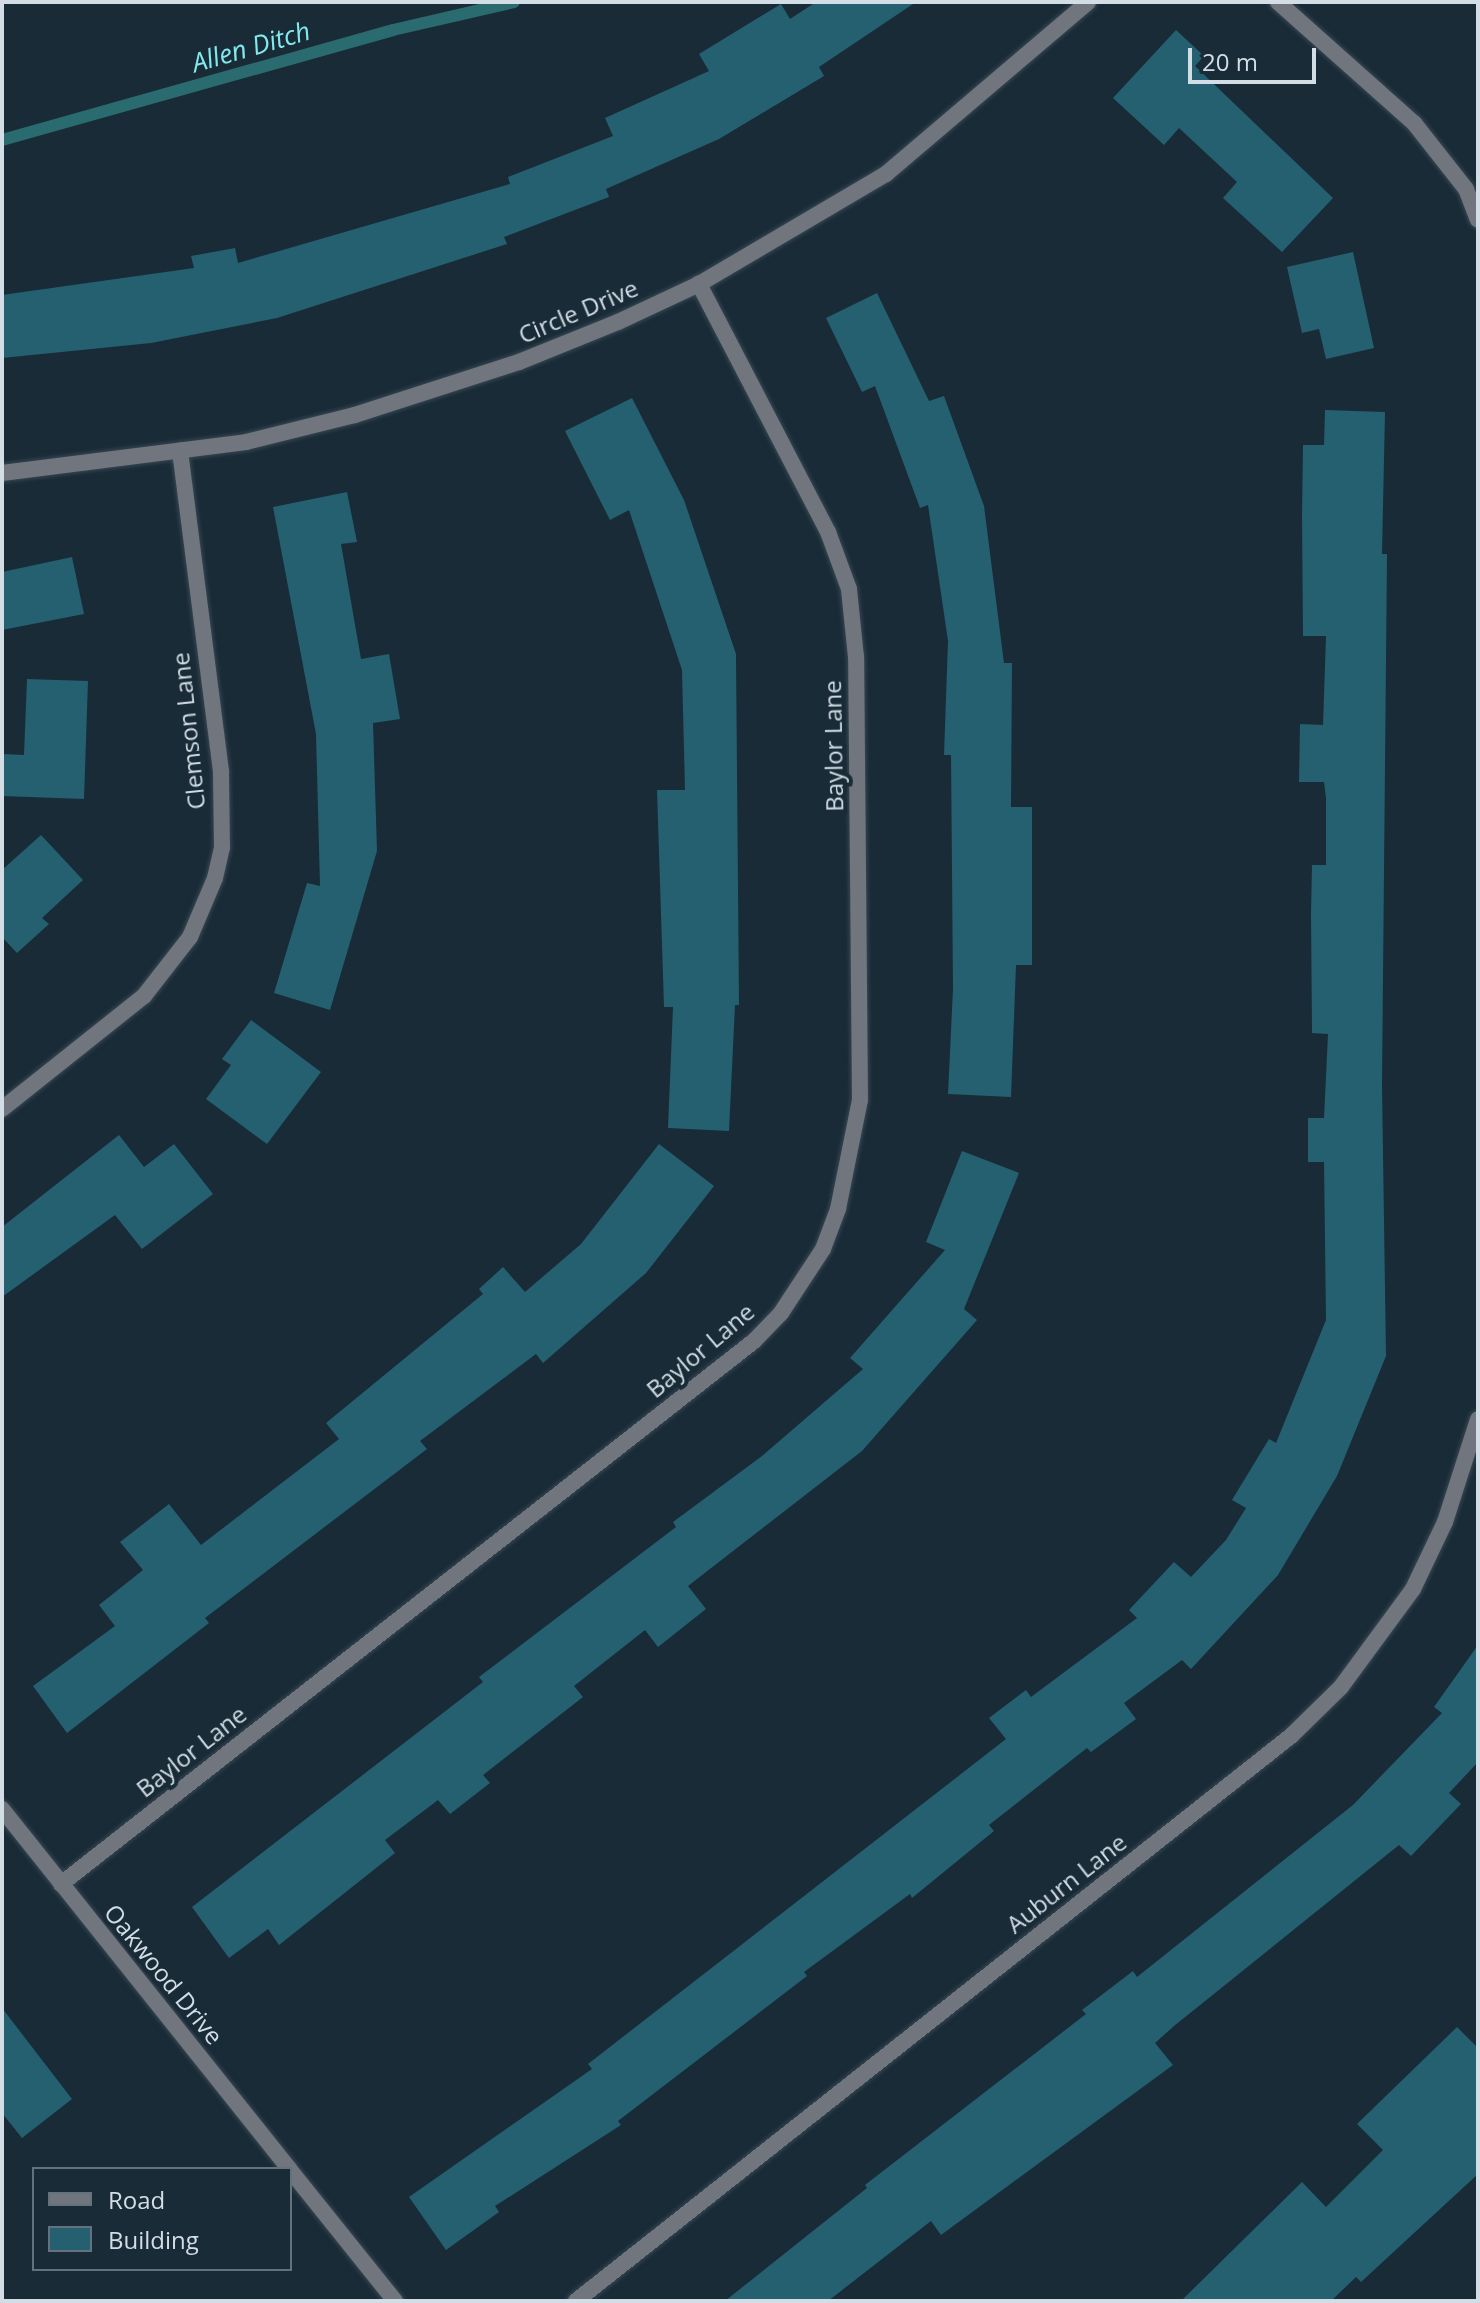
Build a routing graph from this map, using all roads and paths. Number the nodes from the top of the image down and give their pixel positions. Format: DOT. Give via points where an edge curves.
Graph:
graph roads {
  1 [pos="1088,2"];
  2 [pos="1278,2"];
  3 [pos="1478,220"];
  4 [pos="699,284"];
  5 [pos="180,451"];
  6 [pos="2,473"];
  7 [pos="2,1109"];
  8 [pos="1478,1419"];
  9 [pos="2,1809"];
  10 [pos="61,1884"];
  11 [pos="288,2167"];
  12 [pos="292,2172"];
  13 [pos="395,2301"];
  14 [pos="576,2301"];
  1 -- 4 [label="street, Circle Drive" via="971,107 886,174"];
  2 -- 3 [label="street" via="1414,123 1466,189"];
  4 -- 5 [label="street, Circle Drive" via="519,362 355,415 246,442"];
  4 -- 10 [label="street, Baylor Lane" via="828,532 849,589 856,657 860,1100 838,1209 823,1249 781,1313 754,1341"];
  5 -- 6 [label="street, Circle Drive"];
  5 -- 7 [label="street, Clemson Lane" via="221,771 222,847 215,878 190,937 144,996"];
  8 -- 14 [label="street, Auburn Lane" via="1445,1522 1413,1589 1341,1687 1291,1736"];
  9 -- 10 [label="street, Oakwood Drive"];
  10 -- 11 [label="street, Oakwood Drive"];
  12 -- 13 [label="street, Oakwood Drive"];
}
